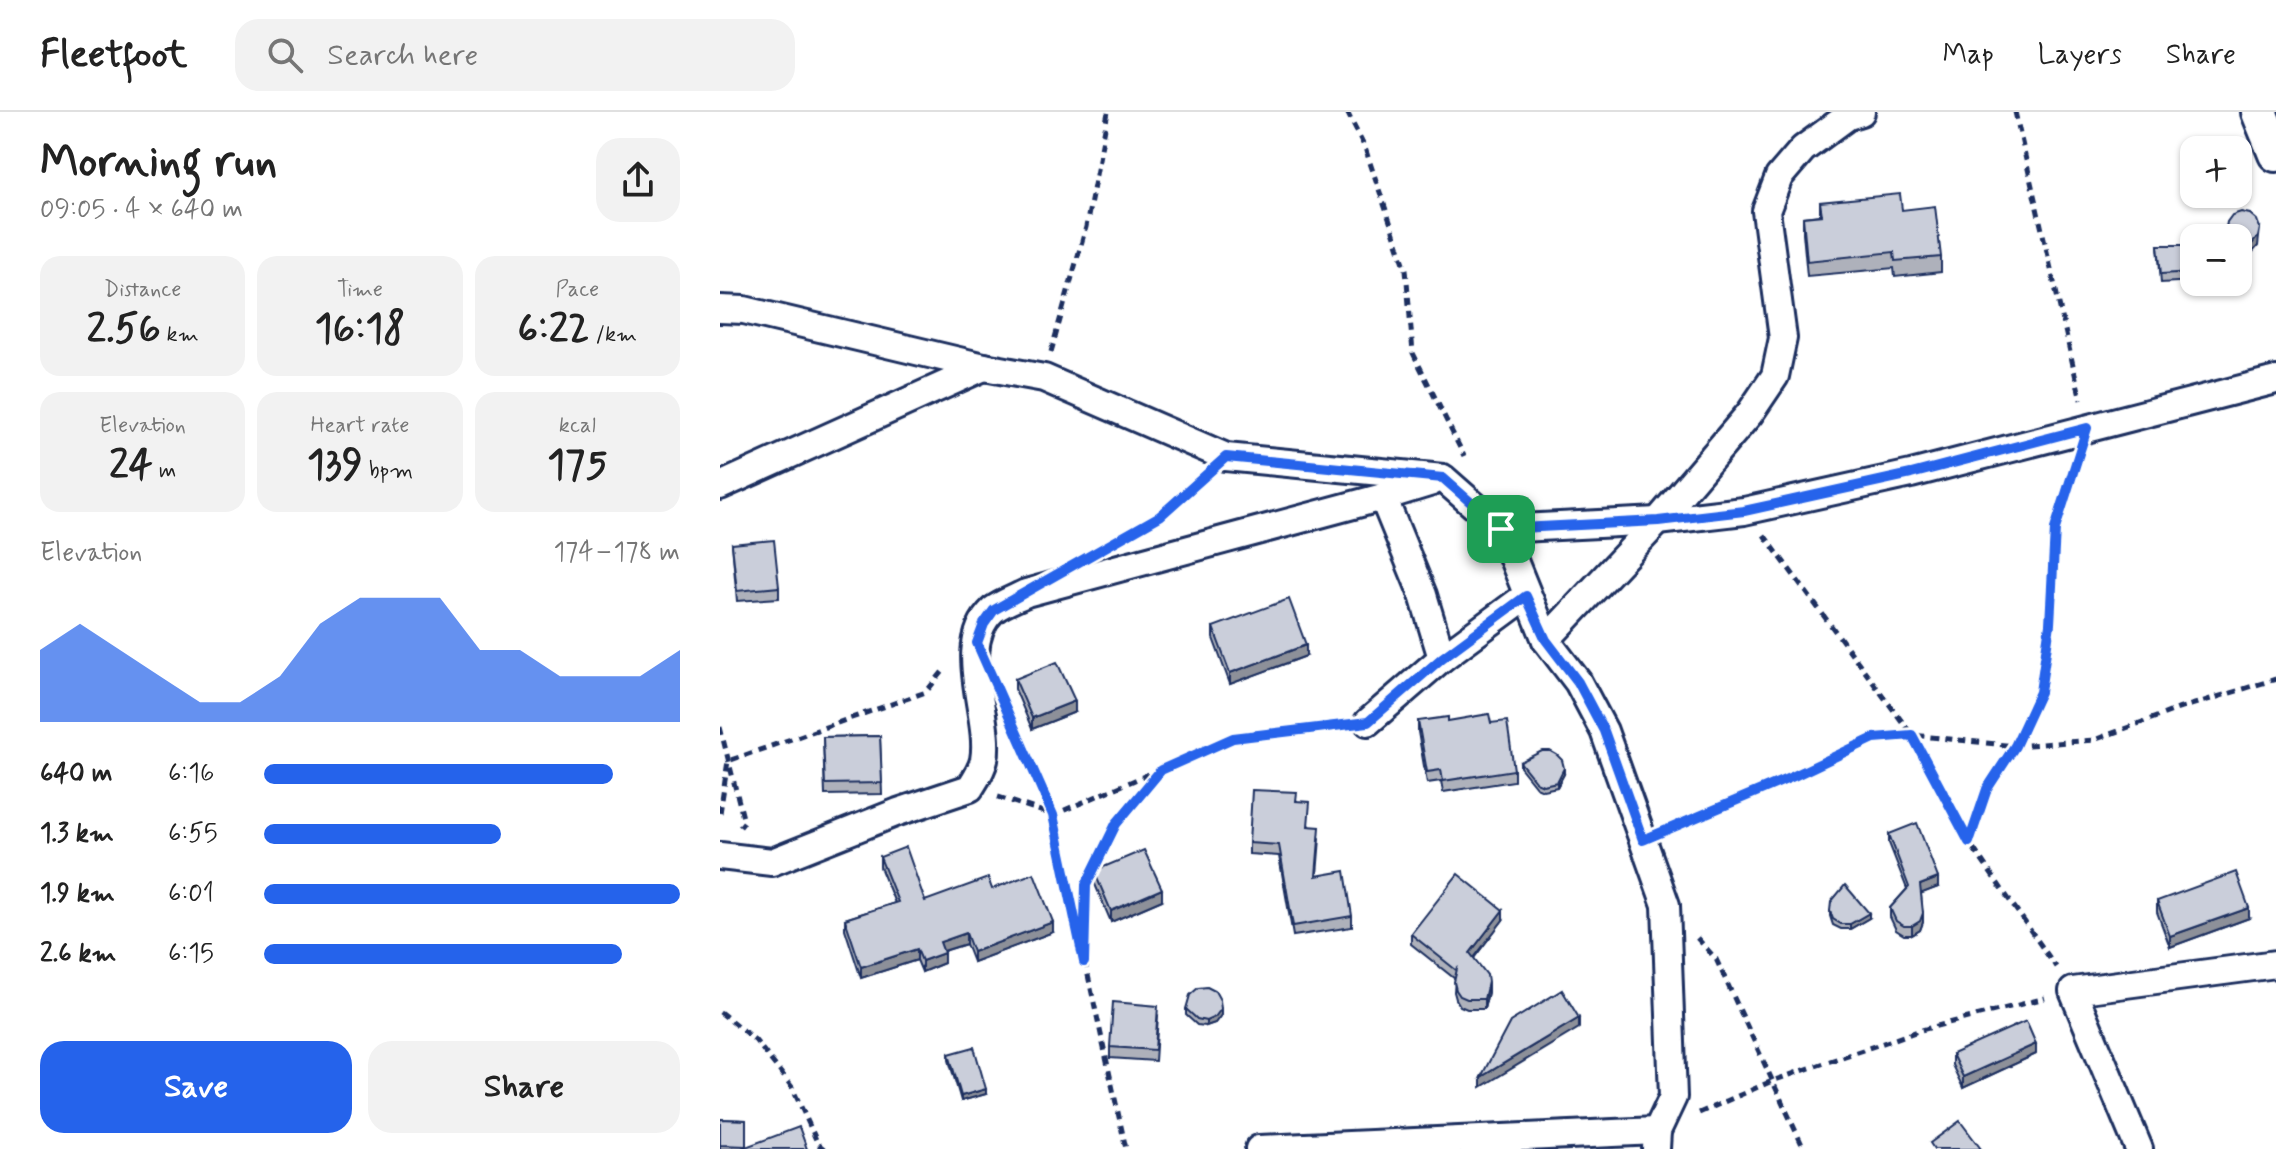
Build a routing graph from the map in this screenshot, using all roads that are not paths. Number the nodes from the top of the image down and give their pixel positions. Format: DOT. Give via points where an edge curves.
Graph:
graph roads {
  1 [pos="1861,112"];
  2 [pos="2259,112"];
  3 [pos="2276,154"];
  4 [pos="720,309"];
  5 [pos="984,367"];
  6 [pos="2276,380"];
  7 [pos="1443,478"];
  8 [pos="720,486"];
  9 [pos="1383,497"];
  10 [pos="1658,521"];
  11 [pos="1501,529"];
  12 [pos="1526,596"];
  13 [pos="1546,640"];
  14 [pos="1442,658"];
  15 [pos="1368,722"];
  16 [pos="720,856"];
  17 [pos="2276,964"];
  18 [pos="1657,1140"];
  19 [pos="1259,1149"];
  20 [pos="2139,1149"];
  1 -- 10 [label="street" via="1803,149 1779,177 1766,211 1783,338 1775,376"];
  2 -- 3 [label="street"];
  4 -- 5 [label="street" via="744,310"];
  5 -- 7 [label="street" via="1044,378 1226,457"];
  5 -- 8 [label="street"];
  6 -- 10 [label="street" via="1911,474 1744,511"];
  7 -- 9 [label="street"];
  7 -- 11 [label="street"];
  9 -- 14 [label="street"];
  9 -- 16 [label="street" via="1026,593 994,610 977,643 984,762 970,788 772,862"];
  10 -- 11 [label="street"];
  10 -- 13 [label="street"];
  11 -- 12 [label="street"];
  12 -- 13 [label="street"];
  12 -- 14 [label="street"];
  13 -- 18 [label="street" via="1578,682 1604,731 1666,905 1673,1097"];
  14 -- 15 [label="street"];
  17 -- 20 [label="street" via="2073,991"];
  18 -- 19 [label="street"];
}
